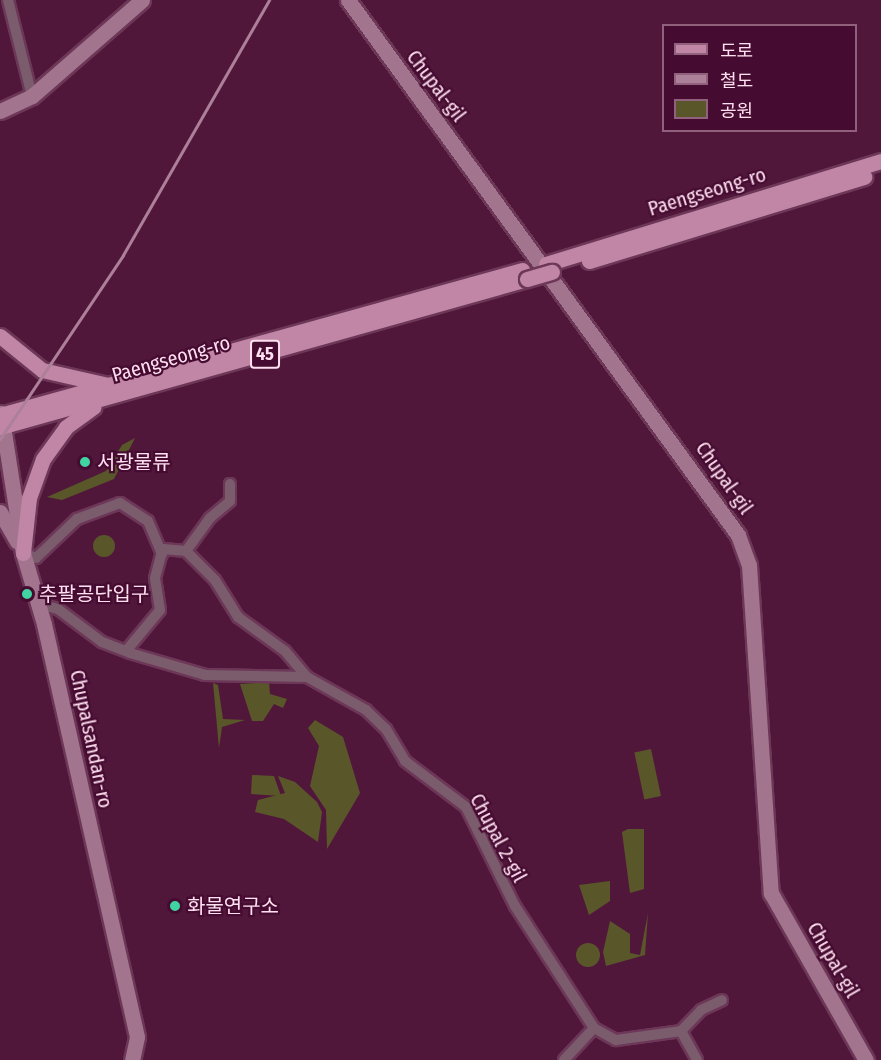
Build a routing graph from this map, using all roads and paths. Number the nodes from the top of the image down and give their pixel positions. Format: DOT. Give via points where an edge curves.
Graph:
graph roads {
  1 [pos="8,0"];
  2 [pos="142,0"];
  3 [pos="348,0"];
  4 [pos="32,96"];
  5 [pos="0,111"];
  6 [pos="881,161"];
  7 [pos="881,171"];
  8 [pos="549,268"];
  9 [pos="0,336"];
  10 [pos="109,392"];
  11 [pos="1,418"];
  12 [pos="230,484"];
  13 [pos="0,512"];
  14 [pos="186,551"];
  15 [pos="23,553"];
  16 [pos="162,554"];
  17 [pos="39,604"];
  18 [pos="126,651"];
  19 [pos="307,677"];
  20 [pos="722,1000"];
  21 [pos="594,1028"];
  22 [pos="681,1031"];
  23 [pos="132,1060"];
  24 [pos="564,1060"];
  25 [pos="697,1060"];
  26 [pos="866,1060"];
  1 -- 4 [label="street"];
  2 -- 4 [label="street"];
  3 -- 26 [label="street, Chupal-gil" via="738,535 749,565 771,893"];
  4 -- 5 [label="street"];
  6 -- 8 [label="main road, Paengseong-ro / 45"];
  7 -- 8 [label="main road, Paengseong-ro / 45"];
  8 -- 10 [label="main road, Paengseong-ro / 45, bridge"];
  9 -- 10 [label="main road" via="42,370"];
  10 -- 11 [label="main road, Paengseong-ro / 45"];
  10 -- 15 [label="main road" via="66,427 43,459 29,498"];
  11 -- 15 [label="street, Chupalsandan-ro"];
  12 -- 14 [label="street" via="230,501 210,518"];
  13 -- 15 [label="street"];
  14 -- 16 [label="street" via="163,549"];
  14 -- 19 [label="street" via="215,580 238,617 285,651"];
  15 -- 16 [label="street" via="36,558 76,519 120,502 157,532"];
  15 -- 17 [label="street, Chupalsandan-ro"];
  16 -- 18 [label="street" via="155,578 160,610"];
  17 -- 18 [label="street, Chupal 2-gil" via="58,609 102,642"];
  17 -- 23 [label="street, Chupalsandan-ro" via="137,1037"];
  18 -- 19 [label="street, Chupal 2-gil" via="205,675"];
  19 -- 21 [label="street, Chupal 2-gil" via="366,710 386,729 405,761 466,807 515,906"];
  20 -- 22 [label="street" via="701,1010"];
  21 -- 22 [label="street" via="616,1040"];
  21 -- 24 [label="street"];
  22 -- 25 [label="street"];
}
